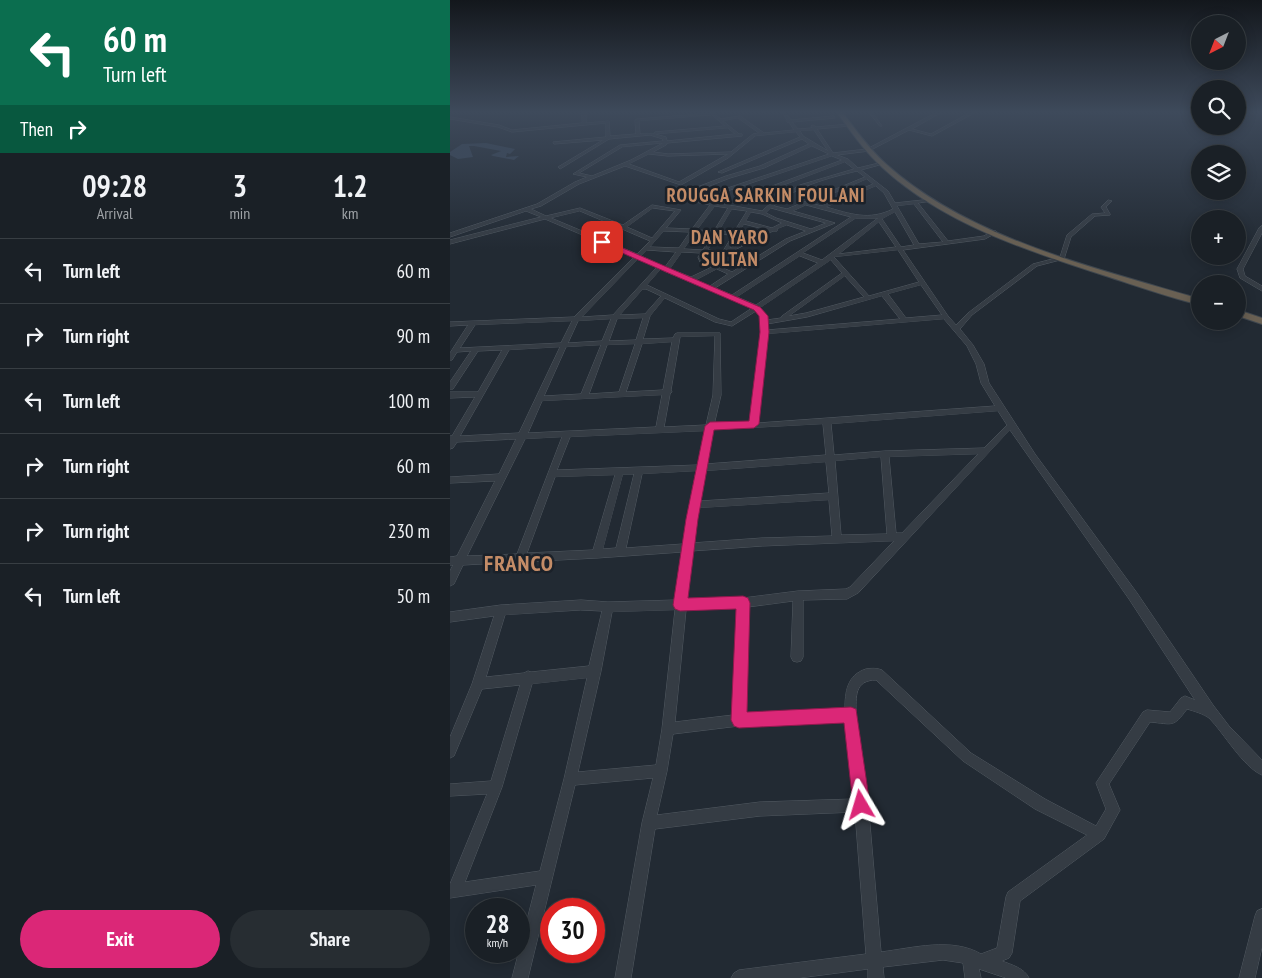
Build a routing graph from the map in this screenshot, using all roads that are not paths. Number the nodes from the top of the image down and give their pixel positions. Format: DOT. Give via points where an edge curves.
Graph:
graph roads {
  1 [pos="577,158"];
  2 [pos="602,158"];
  3 [pos="639,158"];
  4 [pos="725,158"];
  5 [pos="755,158"];
  6 [pos="782,158"];
  7 [pos="822,158"];
  8 [pos="841,158"];
  9 [pos="876,158"];
  10 [pos="846,160"];
  11 [pos="881,163"];
  12 [pos="625,164"];
  13 [pos="710,167"];
  14 [pos="762,167"];
  15 [pos="560,168"];
  16 [pos="856,170"];
  17 [pos="720,172"];
  18 [pos="774,173"];
  19 [pos="592,177"];
  20 [pos="728,177"];
  21 [pos="866,178"];
  22 [pos="876,184"];
  23 [pos="681,199"];
  24 [pos="697,200"];
  25 [pos="930,200"];
  26 [pos="1110,201"];
  27 [pos="915,202"];
  28 [pos="714,203"];
  29 [pos="805,203"];
  30 [pos="771,204"];
  31 [pos="671,207"];
  32 [pos="731,207"];
  33 [pos="896,207"];
  34 [pos="822,208"];
  35 [pos="528,210"];
  36 [pos="750,210"];
  37 [pos="788,211"];
  38 [pos="1084,212"];
  39 [pos="762,213"];
  40 [pos="1094,215"];
  41 [pos="855,217"];
  42 [pos="546,218"];
  43 [pos="881,218"];
  44 [pos="742,222"];
  45 [pos="847,222"];
  46 [pos="831,223"];
  47 [pos="786,224"];
  48 [pos="623,228"];
  49 [pos="870,228"];
  50 [pos="885,228"];
  51 [pos="1262,228"];
  52 [pos="664,229"];
  53 [pos="775,230"];
  54 [pos="811,231"];
  55 [pos="694,232"];
  56 [pos="994,232"];
  57 [pos="716,233"];
  58 [pos="737,234"];
  59 [pos="450,235"];
  60 [pos="797,236"];
  61 [pos="653,240"];
  62 [pos="450,242"];
  63 [pos="817,243"];
  64 [pos="947,243"];
  65 [pos="917,245"];
  66 [pos="898,247"];
  67 [pos="646,248"];
  68 [pos="682,250"];
  69 [pos="705,252"];
  70 [pos="725,253"];
  71 [pos="800,254"];
  72 [pos="637,257"];
  73 [pos="831,257"];
  74 [pos="1062,258"];
  75 [pos="707,262"];
  76 [pos="821,262"];
  77 [pos="717,267"];
  78 [pos="663,268"];
  79 [pos="846,273"];
  80 [pos="733,274"];
  81 [pos="690,280"];
  82 [pos="922,283"];
  83 [pos="641,288"];
  84 [pos="710,288"];
  85 [pos="1262,289"];
  86 [pos="884,294"];
  87 [pos="664,296"];
  88 [pos="732,298"];
  89 [pos="868,298"];
  90 [pos="1191,299"];
  91 [pos="757,308"];
  92 [pos="647,316"];
  93 [pos="1246,316"];
  94 [pos="614,317"];
  95 [pos="946,317"];
  96 [pos="576,319"];
  97 [pos="782,319"];
  98 [pos="904,320"];
  99 [pos="1262,321"];
  100 [pos="474,323"];
  101 [pos="764,323"];
  102 [pos="450,324"];
  103 [pos="957,328"];
  104 [pos="764,332"];
  105 [pos="676,340"];
  106 [pos="638,342"];
  107 [pos="603,345"];
  108 [pos="562,346"];
  109 [pos="507,348"];
  110 [pos="476,349"];
  111 [pos="455,350"];
  112 [pos="450,358"];
  113 [pos="450,387"];
  114 [pos="668,392"];
  115 [pos="480,394"];
  116 [pos="622,394"];
  117 [pos="450,396"];
  118 [pos="584,397"];
  119 [pos="538,399"];
  120 [pos="1000,408"];
  121 [pos="827,421"];
  122 [pos="754,424"];
  123 [pos="1011,425"];
  124 [pos="710,426"];
  125 [pos="660,429"];
  126 [pos="567,433"];
  127 [pos="522,436"];
  128 [pos="451,441"];
  129 [pos="988,451"];
  130 [pos="885,454"];
  131 [pos="832,458"];
  132 [pos="701,468"];
  133 [pos="620,470"];
  134 [pos="639,470"];
  135 [pos="551,474"];
  136 [pos="500,477"];
  137 [pos="450,480"];
  138 [pos="832,496"];
  139 [pos="694,505"];
  140 [pos="892,536"];
  141 [pos="905,537"];
  142 [pos="837,539"];
  143 [pos="687,547"];
  144 [pos="620,551"];
  145 [pos="597,554"];
  146 [pos="521,557"];
  147 [pos="455,561"];
  148 [pos="450,581"];
  149 [pos="798,596"];
  150 [pos="743,603"];
  151 [pos="680,605"];
  152 [pos="608,607"];
  153 [pos="501,610"];
  154 [pos="450,617"];
  155 [pos="797,657"];
  156 [pos="595,670"];
  157 [pos="528,677"];
  158 [pos="478,684"];
  159 [pos="1212,713"];
  160 [pos="851,714"];
  161 [pos="739,720"];
  162 [pos="668,729"];
  163 [pos="450,752"];
  164 [pos="1262,769"];
  165 [pos="662,771"];
  166 [pos="570,779"];
  167 [pos="496,787"];
  168 [pos="450,790"];
  169 [pos="861,805"];
  170 [pos="649,823"];
  171 [pos="1099,834"];
  172 [pos="544,877"];
  173 [pos="452,891"];
  174 [pos="1262,916"];
  175 [pos="975,959"];
  176 [pos="874,960"];
  177 [pos="520,978"];
  178 [pos="623,978"];
  179 [pos="739,978"];
  180 [pos="876,978"];
  181 [pos="973,978"];
  182 [pos="1021,978"];
  183 [pos="1247,978"];
  1 -- 15 [label="street"];
  2 -- 19 [label="street" via="575,174"];
  3 -- 12 [label="street"];
  4 -- 13 [label="street"];
  5 -- 17 [label="street"];
  6 -- 14 [label="street"];
  7 -- 18 [label="street"];
  8 -- 10 [label="street"];
  9 -- 11 [label="highway"];
  10 -- 16 [label="street"];
  10 -- 30 [label="street" via="750,196"];
  11 -- 16 [label="street"];
  11 -- 25 [label="highway"];
  12 -- 13 [label="street" via="679,184"];
  12 -- 19 [label="street"];
  13 -- 17 [label="street"];
  14 -- 18 [label="street"];
  14 -- 20 [label="street"];
  16 -- 21 [label="street"];
  16 -- 30 [label="street" via="780,197"];
  17 -- 20 [label="street"];
  18 -- 24 [label="street"];
  19 -- 35 [label="street"];
  20 -- 23 [label="street" via="676,197"];
  21 -- 22 [label="street"];
  21 -- 29 [label="street"];
  22 -- 33 [label="street"];
  22 -- 34 [label="street"];
  23 -- 24 [label="street"];
  23 -- 31 [label="street"];
  24 -- 28 [label="street"];
  25 -- 27 [label="street"];
  25 -- 56 [label="highway"];
  26 -- 40 [label="street" via="1103,207 1108,214"];
  27 -- 33 [label="street"];
  27 -- 64 [label="street"];
  28 -- 32 [label="street"];
  28 -- 55 [label="street"];
  29 -- 34 [label="street"];
  29 -- 37 [label="street"];
  30 -- 37 [label="street"];
  30 -- 39 [label="street"];
  31 -- 48 [label="street" via="652,206"];
  31 -- 52 [label="street" via="679,210"];
  32 -- 36 [label="street"];
  32 -- 57 [label="street"];
  33 -- 43 [label="street"];
  33 -- 65 [label="street"];
  34 -- 41 [label="street"];
  35 -- 42 [label="street"];
  35 -- 59 [label="street"];
  36 -- 39 [label="street"];
  36 -- 44 [label="street"];
  37 -- 46 [label="street"];
  38 -- 40 [label="street"];
  39 -- 47 [label="street"];
  40 -- 74 [label="street" via="1066,239"];
  41 -- 43 [label="street"];
  41 -- 45 [label="street"];
  42 -- 48 [label="street" via="580,210"];
  42 -- 62 [label="street"];
  42 -- 72 [label="street"];
  43 -- 49 [label="street"];
  43 -- 50 [label="street"];
  44 -- 53 [label="street"];
  44 -- 58 [label="street"];
  45 -- 46 [label="street"];
  45 -- 63 [label="street"];
  46 -- 54 [label="street"];
  47 -- 53 [label="street"];
  47 -- 54 [label="street"];
  48 -- 61 [label="street"];
  49 -- 50 [label="street"];
  49 -- 73 [label="street"];
  50 -- 66 [label="street"];
  51 -- 85 [label="street" via="1240,269 1242,277"];
  52 -- 55 [label="street"];
  52 -- 61 [label="street"];
  53 -- 70 [label="street"];
  54 -- 60 [label="street"];
  55 -- 57 [label="street"];
  55 -- 68 [label="street"];
  56 -- 64 [label="street" via="985,237"];
  56 -- 74 [label="highway"];
  57 -- 58 [label="street"];
  57 -- 69 [label="street"];
  58 -- 70 [label="street"];
  60 -- 63 [label="street"];
  60 -- 80 [label="street"];
  61 -- 67 [label="street"];
  63 -- 71 [label="street"];
  64 -- 65 [label="street"];
  65 -- 66 [label="street"];
  66 -- 73 [label="street"];
  66 -- 82 [label="street"];
  67 -- 68 [label="street"];
  67 -- 72 [label="street"];
  68 -- 69 [label="street"];
  68 -- 78 [label="street"];
  69 -- 70 [label="street"];
  69 -- 75 [label="street" via="701,257"];
  70 -- 75 [label="street"];
  71 -- 76 [label="street"];
  71 -- 88 [label="street"];
  72 -- 78 [label="street"];
  72 -- 96 [label="street"];
  73 -- 76 [label="street"];
  73 -- 79 [label="street"];
  74 -- 90 [label="highway"];
  74 -- 103 [label="street" via="1035,264 970,314"];
  75 -- 77 [label="street"];
  76 -- 91 [label="street"];
  77 -- 80 [label="street"];
  77 -- 81 [label="street"];
  78 -- 81 [label="street"];
  78 -- 83 [label="street"];
  79 -- 89 [label="street"];
  79 -- 97 [label="street"];
  80 -- 84 [label="street"];
  81 -- 84 [label="street"];
  82 -- 86 [label="street"];
  82 -- 95 [label="street"];
  83 -- 87 [label="street"];
  83 -- 94 [label="street"];
  84 -- 88 [label="street"];
  86 -- 89 [label="street"];
  86 -- 98 [label="street"];
  87 -- 91 [label="street" via="722,323 732,324"];
  87 -- 92 [label="street"];
  88 -- 91 [label="street"];
  89 -- 97 [label="street"];
  91 -- 101 [label="street"];
  92 -- 94 [label="street"];
  92 -- 106 [label="street"];
  93 -- 99 [label="highway"];
  94 -- 96 [label="street"];
  94 -- 107 [label="street"];
  95 -- 98 [label="street"];
  95 -- 103 [label="street"];
  96 -- 100 [label="street"];
  96 -- 108 [label="street"];
  97 -- 101 [label="street"];
  98 -- 104 [label="street"];
  100 -- 102 [label="street"];
  100 -- 111 [label="street"];
  101 -- 104 [label="street"];
  103 -- 120 [label="street" via="970,345 985,383"];
  104 -- 122 [label="street"];
  105 -- 106 [label="street"];
  105 -- 114 [label="street"];
  105 -- 124 [label="street" via="677,335 719,335 716,395"];
  106 -- 107 [label="street"];
  106 -- 116 [label="street"];
  107 -- 108 [label="street"];
  107 -- 118 [label="street"];
  108 -- 109 [label="street"];
  108 -- 119 [label="street"];
  109 -- 110 [label="street"];
  109 -- 115 [label="street"];
  110 -- 111 [label="street"];
  110 -- 113 [label="street"];
  111 -- 112 [label="street"];
  114 -- 116 [label="street"];
  114 -- 125 [label="street"];
  115 -- 117 [label="street"];
  115 -- 128 [label="street"];
  116 -- 118 [label="street"];
  118 -- 119 [label="street"];
  119 -- 127 [label="street"];
  120 -- 121 [label="street"];
  120 -- 123 [label="street"];
  121 -- 122 [label="street"];
  121 -- 131 [label="street"];
  122 -- 124 [label="street"];
  123 -- 129 [label="street"];
  123 -- 159 [label="street"];
  124 -- 125 [label="street"];
  124 -- 132 [label="street"];
  125 -- 126 [label="street"];
  126 -- 127 [label="street"];
  126 -- 135 [label="street"];
  127 -- 128 [label="street"];
  127 -- 136 [label="street"];
  129 -- 130 [label="street"];
  129 -- 141 [label="street"];
  130 -- 131 [label="street"];
  130 -- 140 [label="street"];
  131 -- 132 [label="street"];
  131 -- 138 [label="street"];
  132 -- 134 [label="street"];
  132 -- 139 [label="street"];
  133 -- 134 [label="street"];
  133 -- 135 [label="street"];
  133 -- 145 [label="street"];
  134 -- 144 [label="street"];
  135 -- 146 [label="street"];
  136 -- 137 [label="street"];
  136 -- 147 [label="street"];
  138 -- 139 [label="street"];
  138 -- 142 [label="street"];
  139 -- 143 [label="street"];
  140 -- 141 [label="street"];
  140 -- 142 [label="street"];
  141 -- 149 [label="street" via="850,593"];
  142 -- 143 [label="street"];
  143 -- 144 [label="street"];
  143 -- 151 [label="street"];
  144 -- 145 [label="street"];
  145 -- 146 [label="street"];
  146 -- 147 [label="street"];
  147 -- 148 [label="street"];
  149 -- 150 [label="street"];
  149 -- 155 [label="street"];
  150 -- 151 [label="street"];
  150 -- 161 [label="street"];
  151 -- 152 [label="street"];
  151 -- 162 [label="street"];
  152 -- 153 [label="street" via="582,605"];
  152 -- 156 [label="street"];
  153 -- 154 [label="street"];
  153 -- 158 [label="street"];
  156 -- 157 [label="street"];
  156 -- 166 [label="street"];
  157 -- 158 [label="street"];
  157 -- 167 [label="street"];
  158 -- 163 [label="street"];
  159 -- 164 [label="street"];
  159 -- 171 [label="street" via="1185,702 1173,718 1147,716 1102,783 1113,810"];
  160 -- 161 [label="street"];
  160 -- 169 [label="street"];
  160 -- 171 [label="street" via="852,689 856,680 869,673 878,674 967,757 1040,804"];
  161 -- 162 [label="street"];
  162 -- 165 [label="street"];
  165 -- 166 [label="street"];
  165 -- 170 [label="street"];
  166 -- 172 [label="street"];
  167 -- 168 [label="street"];
  167 -- 173 [label="street"];
  169 -- 170 [label="street" via="760,809"];
  169 -- 176 [label="street"];
  170 -- 178 [label="street"];
  171 -- 175 [label="street" via="1013,897 1004,953"];
  172 -- 173 [label="street"];
  172 -- 177 [label="street"];
  174 -- 183 [label="street"];
  175 -- 176 [label="street" via="943,952"];
  175 -- 181 [label="street"];
  175 -- 182 [label="street"];
  176 -- 179 [label="street"];
  176 -- 180 [label="street"];
}
